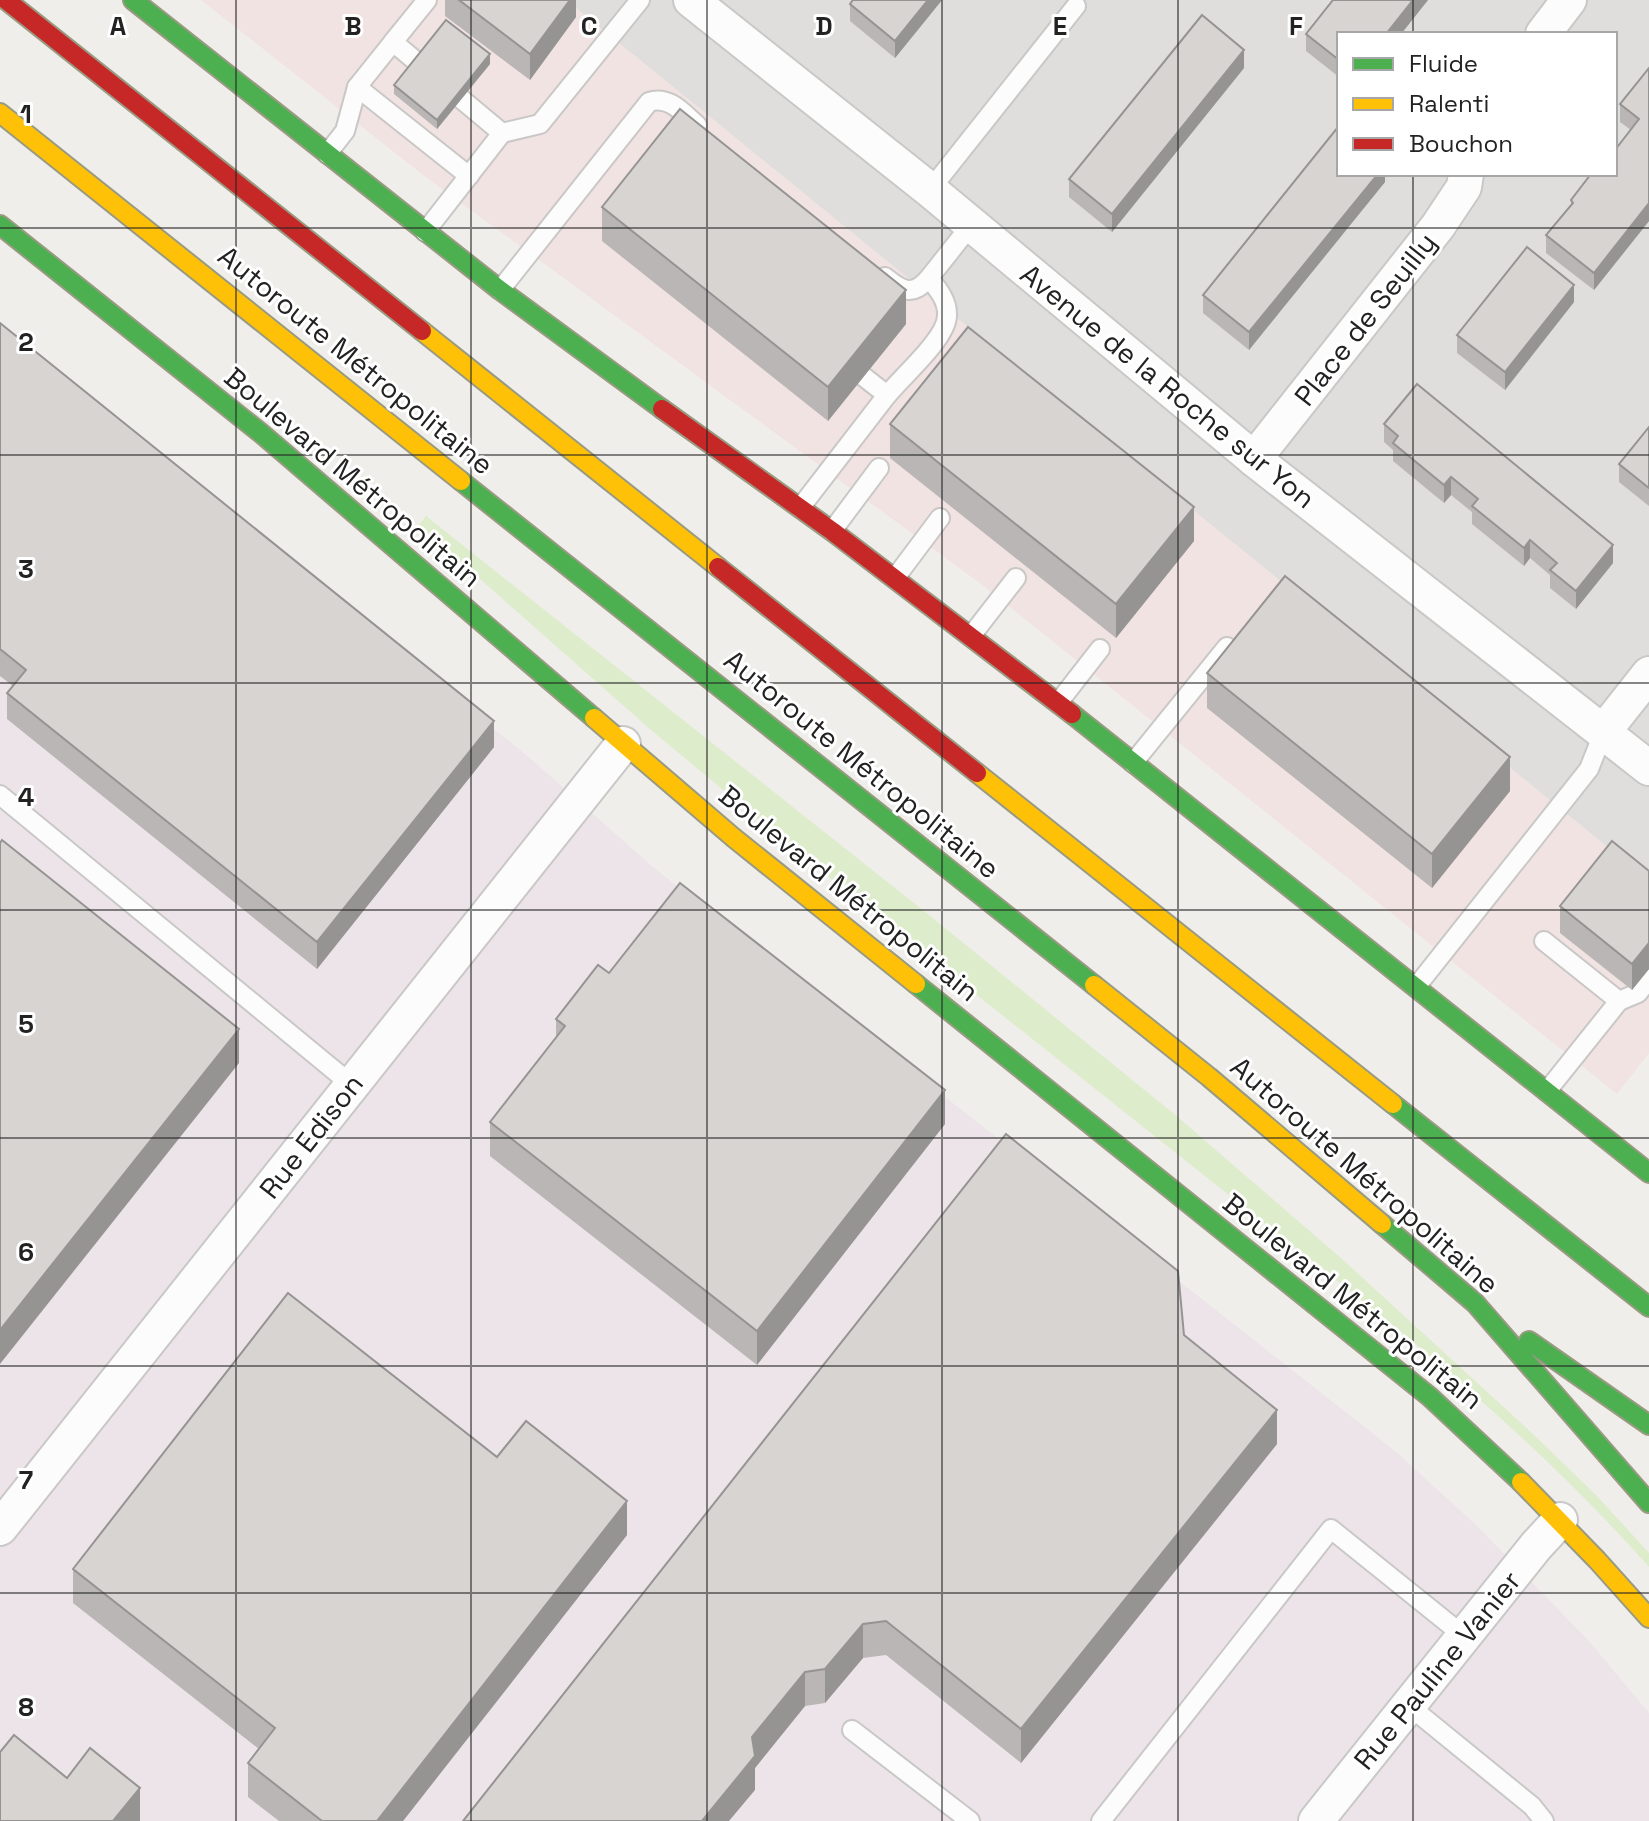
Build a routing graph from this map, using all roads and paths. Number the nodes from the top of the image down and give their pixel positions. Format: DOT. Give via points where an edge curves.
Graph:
graph roads {
  1 [pos="6,0"];
  2 [pos="133,0"];
  3 [pos="427,0"];
  4 [pos="640,0"];
  5 [pos="691,0"];
  6 [pos="1569,0"];
  7 [pos="1076,6"];
  8 [pos="1545,32"];
  9 [pos="393,42"];
  10 [pos="357,87"];
  11 [pos="0,113"];
  12 [pos="502,133"];
  13 [pos="708,133"];
  14 [pos="327,154"];
  15 [pos="469,176"];
  16 [pos="1466,176"];
  17 [pos="930,190"];
  18 [pos="0,225"];
  19 [pos="971,225"];
  20 [pos="425,232"];
  21 [pos="872,267"];
  22 [pos="929,278"];
  23 [pos="500,290"];
  24 [pos="864,377"];
  25 [pos="887,395"];
  26 [pos="1254,459"];
  27 [pos="879,468"];
  28 [pos="800,508"];
  29 [pos="940,518"];
  30 [pos="832,531"];
  31 [pos="895,578"];
  32 [pos="1016,578"];
  33 [pos="971,636"];
  34 [pos="1227,647"];
  35 [pos="1100,649"];
  36 [pos="1649,674"];
  37 [pos="1058,703"];
  38 [pos="1604,731"];
  39 [pos="623,744"];
  40 [pos="1133,763"];
  41 [pos="1649,768"];
  42 [pos="0,795"];
  43 [pos="1544,941"];
  44 [pos="1649,979"];
  45 [pos="1416,987"];
  46 [pos="1619,1001"];
  47 [pos="352,1085"];
  48 [pos="1547,1091"];
  49 [pos="1649,1173"];
  50 [pos="1475,1303"];
  51 [pos="1649,1307"];
  52 [pos="1649,1425"];
  53 [pos="1649,1503"];
  54 [pos="1560,1520"];
  55 [pos="0,1528"];
  56 [pos="1649,1618"];
  57 [pos="1464,1636"];
  58 [pos="1408,1705"];
  59 [pos="852,1730"];
  60 [pos="970,1821"];
  61 [pos="1101,1821"];
  62 [pos="1316,1821"];
  63 [pos="1544,1821"];
  1 -- 51 [label="main road"];
  2 -- 14 [label="main road"];
  3 -- 9 [label="lane"];
  4 -- 12 [label="lane" via="540,124"];
  5 -- 17 [label="street, Avenue de la Roche sur Yon"];
  6 -- 8 [label="street"];
  7 -- 17 [label="lane"];
  9 -- 10 [label="lane"];
  9 -- 12 [label="lane"];
  10 -- 14 [label="lane" via="345,131"];
  10 -- 15 [label="lane"];
  11 -- 50 [label="main road, Autoroute Métropolitaine" via="1196,1067"];
  12 -- 15 [label="lane"];
  13 -- 23 [label="lane" via="667,101 649,102"];
  14 -- 20 [label="main road"];
  15 -- 20 [label="lane"];
  16 -- 26 [label="street, Place de Seuilly" via="1438,226"];
  17 -- 19 [label="street, Avenue de la Roche sur Yon"];
  18 -- 39 [label="main road, Boulevard Métropolitain" via="296,462"];
  19 -- 22 [label="lane"];
  19 -- 26 [label="street, Avenue de la Roche sur Yon"];
  20 -- 23 [label="main road"];
  21 -- 22 [label="lane" via="907,290"];
  22 -- 25 [label="lane" via="945,299 948,317 932,345"];
  23 -- 28 [label="main road"];
  24 -- 25 [label="lane"];
  25 -- 28 [label="lane"];
  26 -- 38 [label="street, Avenue de la Roche sur Yon"];
  27 -- 30 [label="lane"];
  28 -- 30 [label="main road"];
  29 -- 31 [label="lane"];
  30 -- 31 [label="main road"];
  31 -- 33 [label="main road"];
  32 -- 33 [label="lane"];
  33 -- 37 [label="main road"];
  34 -- 40 [label="lane"];
  35 -- 37 [label="lane"];
  36 -- 38 [label="street"];
  37 -- 40 [label="main road"];
  38 -- 41 [label="street, Avenue de la Roche sur Yon"];
  38 -- 45 [label="lane" via="1589,769"];
  39 -- 47 [label="street, Rue Edison"];
  39 -- 54 [label="main road, Boulevard Métropolitain" via="1382,1357"];
  40 -- 45 [label="main road"];
  42 -- 47 [label="lane"];
  43 -- 46 [label="lane"];
  44 -- 46 [label="lane" via="1638,993"];
  45 -- 48 [label="main road"];
  46 -- 48 [label="lane"];
  47 -- 55 [label="street, Rue Edison"];
  48 -- 49 [label="main road"];
  50 -- 52 [label="main road"];
  50 -- 53 [label="main road, Autoroute Métropolitaine"];
  54 -- 56 [label="main road, Boulevard Métropolitain"];
  54 -- 57 [label="street, Rue Pauline Vanier"];
  57 -- 58 [label="street, Rue Pauline Vanier"];
  57 -- 61 [label="lane" via="1331,1529"];
  58 -- 62 [label="street, Rue Pauline Vanier"];
  58 -- 63 [label="lane"];
  59 -- 60 [label="lane"];
}
